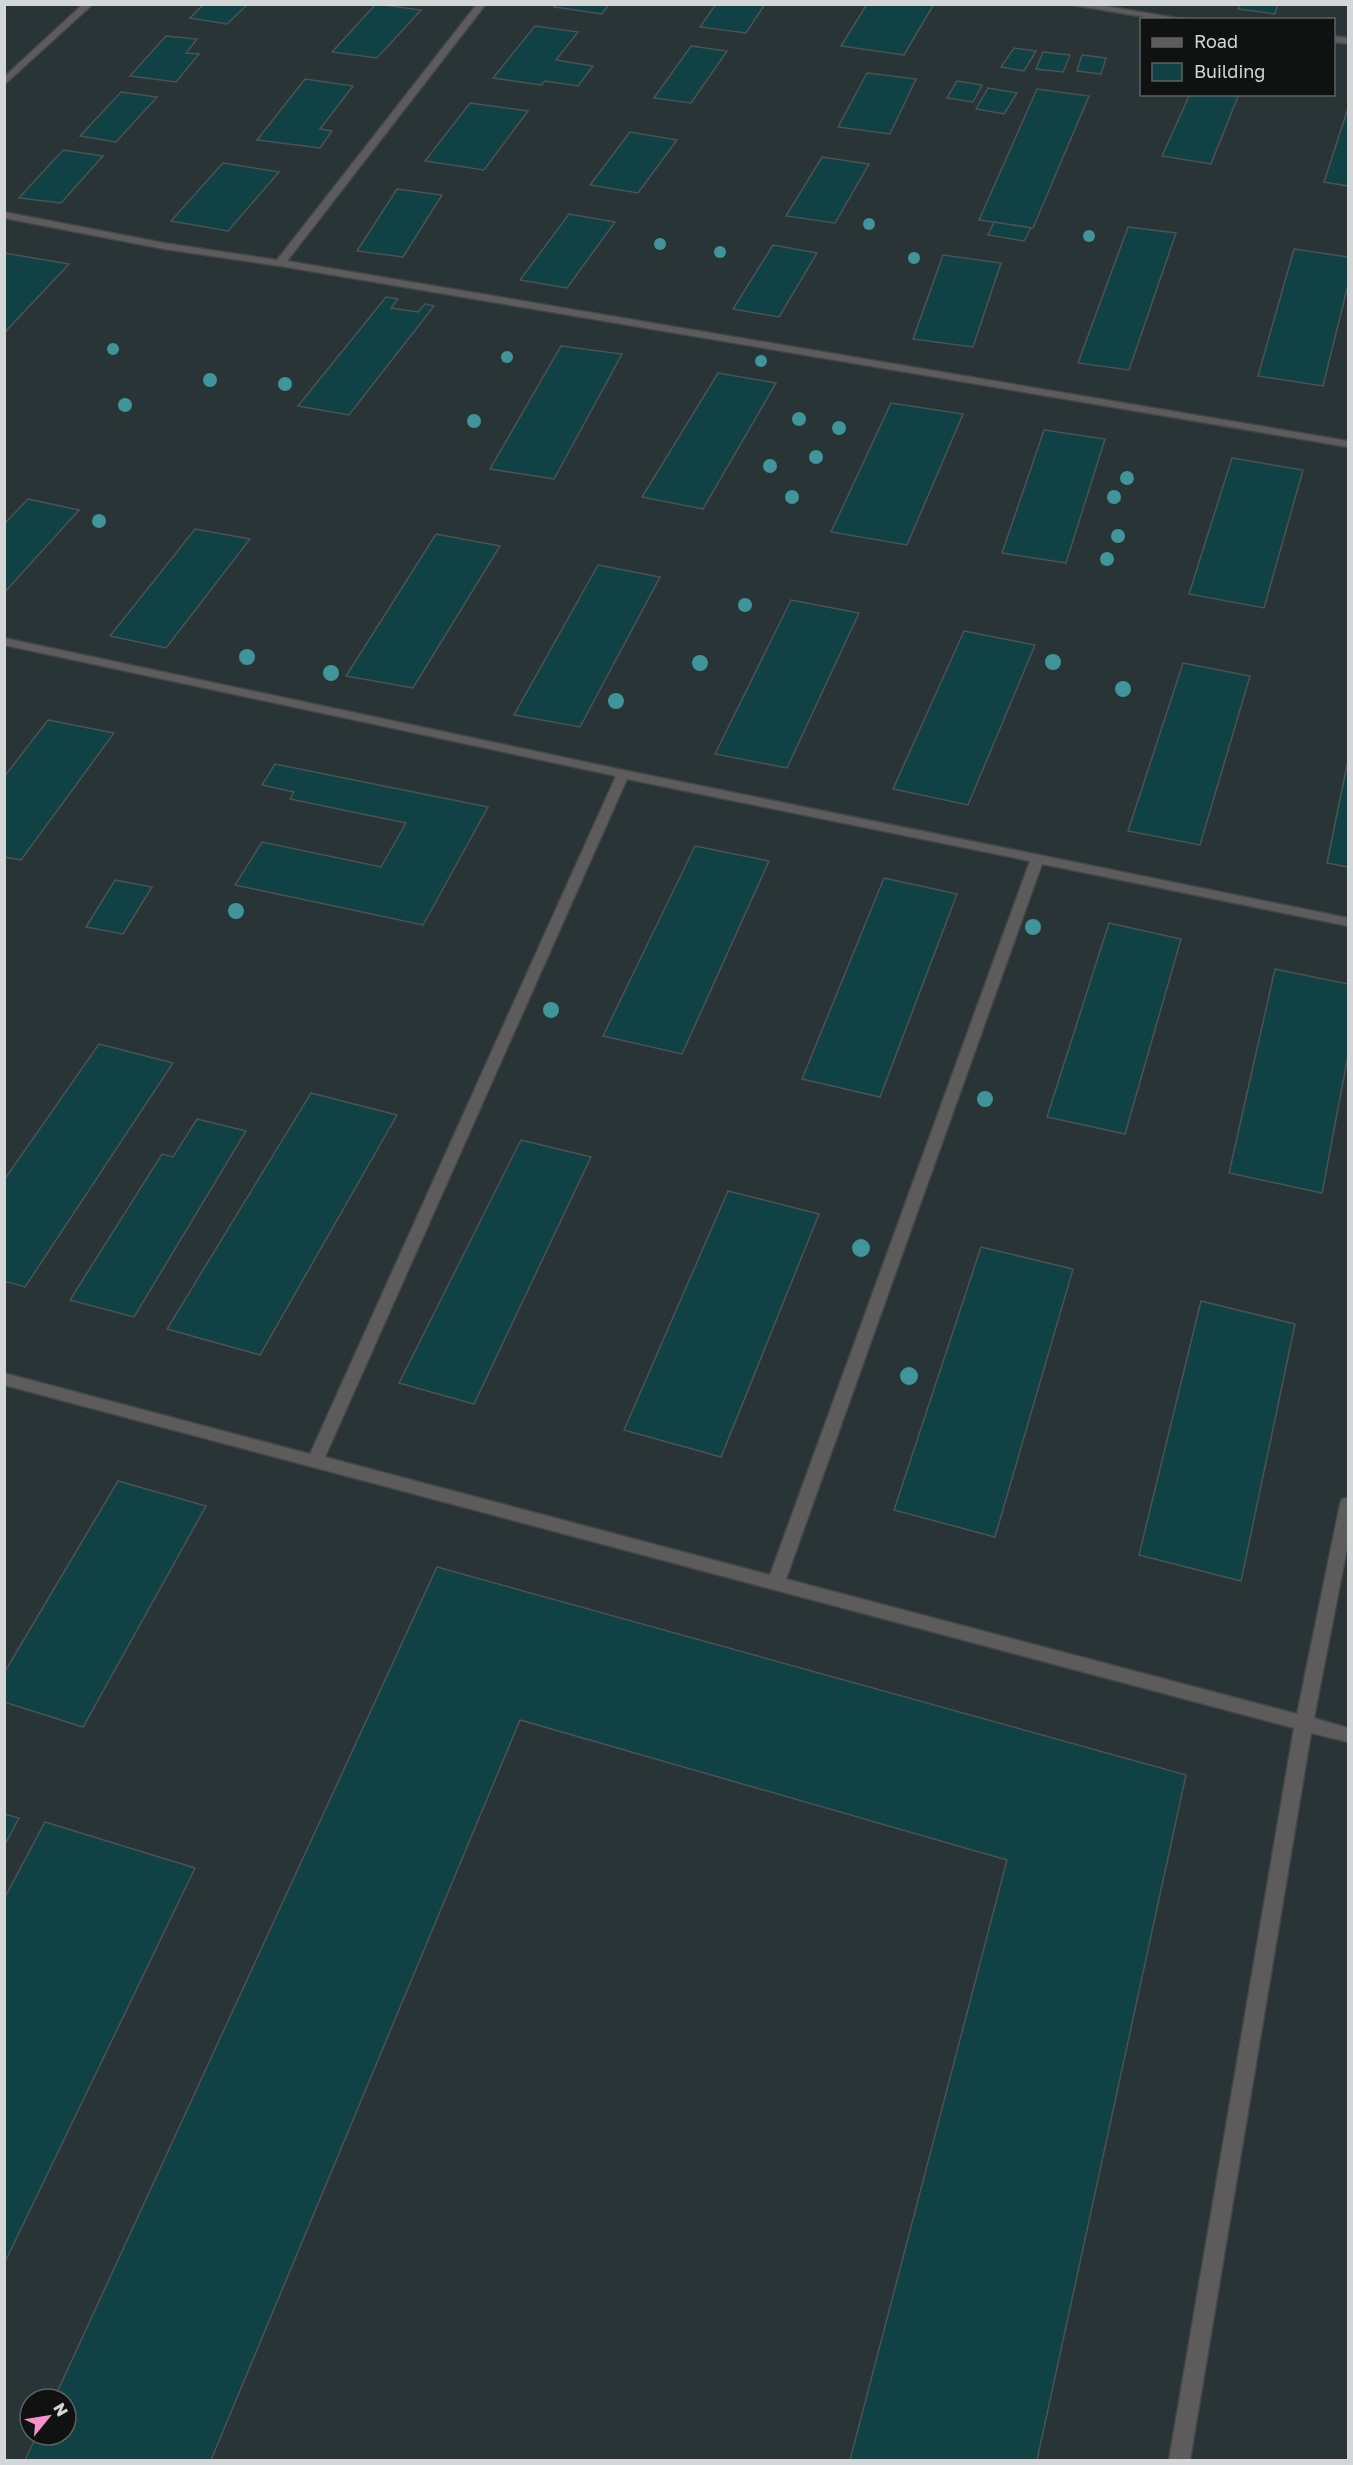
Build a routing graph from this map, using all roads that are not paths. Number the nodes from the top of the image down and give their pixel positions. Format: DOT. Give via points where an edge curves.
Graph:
graph roads {
  1 [pos="89,4"];
  2 [pos="482,4"];
  3 [pos="1071,4"];
  4 [pos="1170,18"];
  5 [pos="4,82"];
  6 [pos="4,215"];
  7 [pos="280,264"];
  8 [pos="1348,444"];
  9 [pos="4,641"];
  10 [pos="623,774"];
  11 [pos="1037,859"];
  12 [pos="1348,922"];
  13 [pos="4,1379"];
  14 [pos="315,1461"];
  15 [pos="1348,1504"];
  16 [pos="776,1583"];
  17 [pos="1304,1723"];
  18 [pos="1348,1735"];
  19 [pos="1180,2460"];
  1 -- 5 [label="street"];
  2 -- 7 [label="street"];
  3 -- 4 [label="street"];
  6 -- 7 [label="street"];
  7 -- 8 [label="street"];
  9 -- 10 [label="street"];
  10 -- 11 [label="street"];
  10 -- 14 [label="street"];
  11 -- 12 [label="street"];
  11 -- 16 [label="street"];
  13 -- 14 [label="street"];
  14 -- 16 [label="street"];
  15 -- 17 [label="street"];
  16 -- 17 [label="street"];
  17 -- 18 [label="street"];
  17 -- 19 [label="street"];
}
